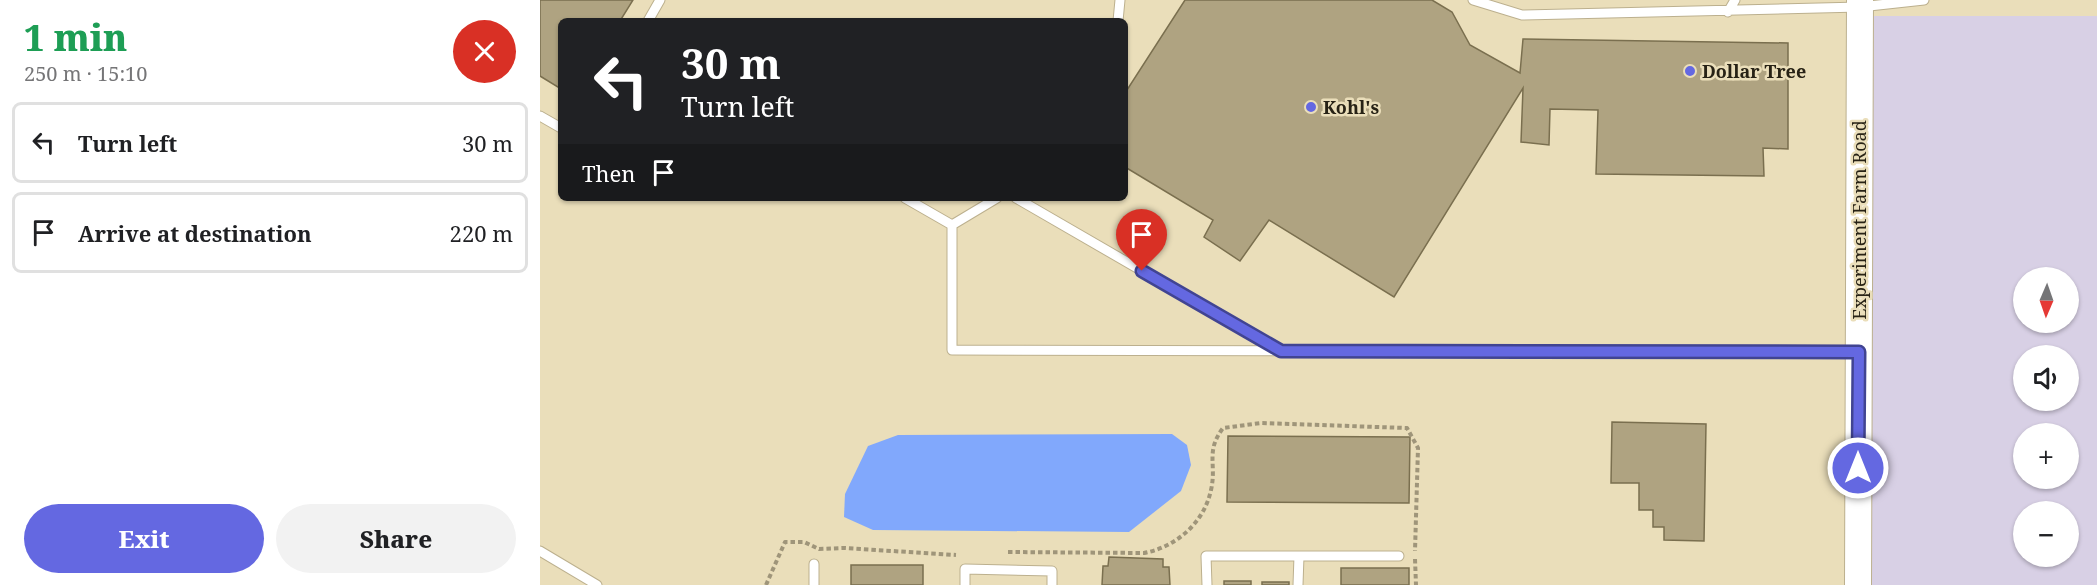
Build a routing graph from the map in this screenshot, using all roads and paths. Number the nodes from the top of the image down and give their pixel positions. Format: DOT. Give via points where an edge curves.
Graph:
graph roads {
  1 [pos="660,0"];
  2 [pos="1120,0"];
  3 [pos="1473,0"];
  4 [pos="1735,0"];
  5 [pos="1924,0"];
  6 [pos="1860,4"];
  7 [pos="1728,12"];
  8 [pos="650,18"];
  9 [pos="1118,18"];
  10 [pos="540,116"];
  11 [pos="558,126"];
  12 [pos="910,201"];
  13 [pos="992,201"];
  14 [pos="1024,201"];
  15 [pos="952,225"];
  16 [pos="1281,351"];
  17 [pos="1859,352"];
  18 [pos="540,551"];
  19 [pos="997,553"];
  20 [pos="963,556"];
  21 [pos="1299,556"];
  22 [pos="1399,556"];
  23 [pos="814,564"];
  24 [pos="597,585"];
  25 [pos="766,585"];
  26 [pos="814,585"];
  27 [pos="965,585"];
  28 [pos="1052,585"];
  29 [pos="1207,585"];
  30 [pos="1298,585"];
  31 [pos="1416,585"];
  32 [pos="1858,585"];
  1 -- 8 [label="lane"];
  2 -- 9 [label="lane"];
  3 -- 7 [label="lane" via="1522,15"];
  4 -- 7 [label="lane"];
  5 -- 6 [label="lane"];
  6 -- 7 [label="lane"];
  6 -- 17 [label="street, Experiment Farm Road"];
  10 -- 11 [label="lane"];
  12 -- 15 [label="lane"];
  13 -- 15 [label="lane"];
  14 -- 16 [label="lane"];
  15 -- 16 [label="lane" via="952,350"];
  16 -- 17 [label="lane"];
  17 -- 32 [label="street, Experiment Farm Road"];
  18 -- 24 [label="lane"];
  19 -- 31 [label="path" via="1163,550 1199,521 1212,489 1213,441 1223,428 1261,423 1393,426 1407,428 1418,448"];
  20 -- 25 [label="path" via="819,549 804,542 786,542"];
  21 -- 22 [label="lane"];
  21 -- 29 [label="lane" via="1206,556"];
  21 -- 30 [label="lane"];
  23 -- 26 [label="lane"];
  27 -- 28 [label="lane" via="965,569 1052,571"];
}
